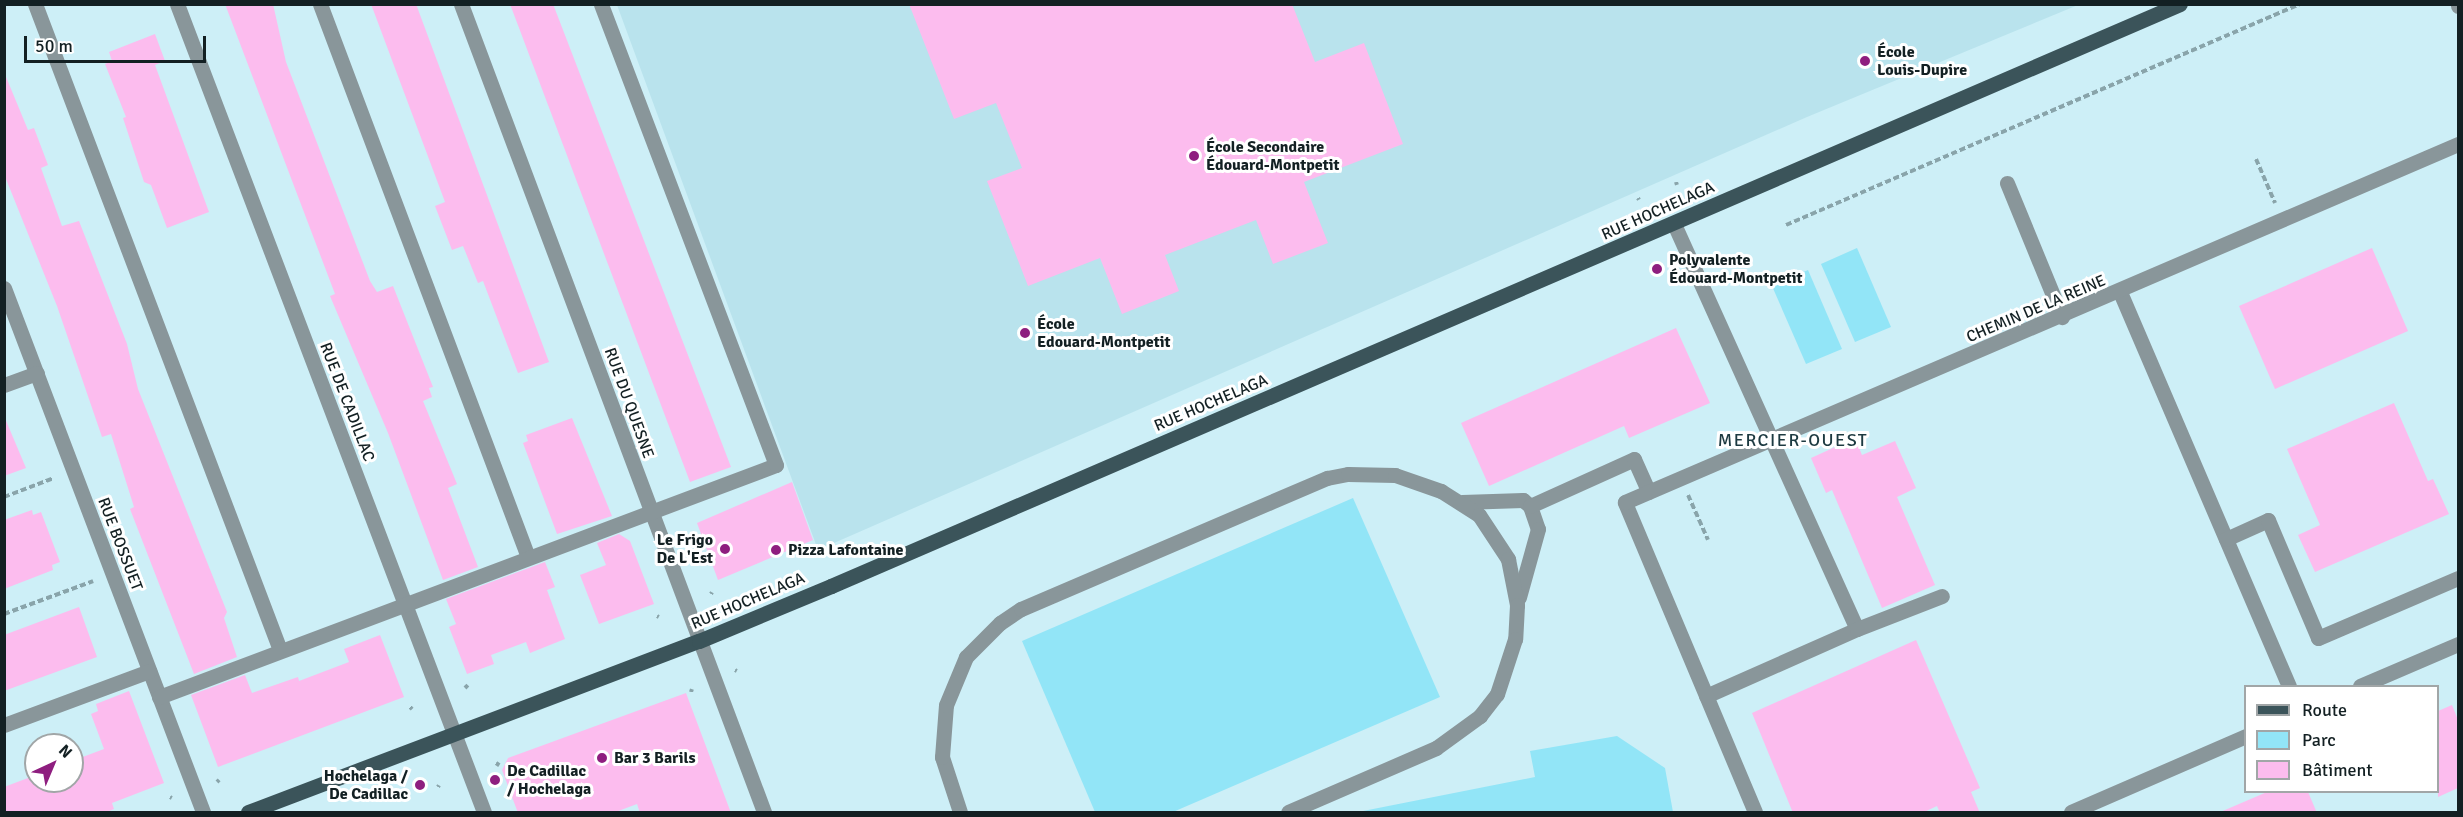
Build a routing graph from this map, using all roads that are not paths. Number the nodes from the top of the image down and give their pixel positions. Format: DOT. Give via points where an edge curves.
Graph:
graph roads {
  1 [pos="35,4"];
  2 [pos="177,4"];
  3 [pos="320,4"];
  4 [pos="461,4"];
  5 [pos="601,4"];
  6 [pos="2180,4"];
  7 [pos="2458,144"];
  8 [pos="2007,183"];
  9 [pos="1674,224"];
  10 [pos="4,288"];
  11 [pos="2120,292"];
  12 [pos="2062,317"];
  13 [pos="37,373"];
  14 [pos="4,385"];
  15 [pos="1772,441"];
  16 [pos="1648,492"];
  17 [pos="1462,502"];
  18 [pos="1530,506"];
  19 [pos="650,510"];
  20 [pos="2226,539"];
  21 [pos="528,557"];
  22 [pos="2458,578"];
  23 [pos="1942,596"];
  24 [pos="404,604"];
  25 [pos="1517,605"];
  26 [pos="1857,629"];
  27 [pos="699,641"];
  28 [pos="2458,644"];
  29 [pos="280,650"];
  30 [pos="149,671"];
  31 [pos="2288,685"];
  32 [pos="2365,685"];
  33 [pos="1706,696"];
  34 [pos="159,697"];
  35 [pos="4,725"];
  36 [pos="454,735"];
  37 [pos="2244,737"];
  38 [pos="202,813"];
  39 [pos="248,813"];
  40 [pos="484,813"];
  41 [pos="764,813"];
  42 [pos="960,813"];
  43 [pos="1288,813"];
  44 [pos="1755,813"];
  45 [pos="2072,813"];
  1 -- 29 [label="street"];
  2 -- 24 [label="street, RUE DE CADILLAC"];
  3 -- 21 [label="street"];
  4 -- 19 [label="street, RUE DU QUESNE"];
  5 -- 19 [label="street" via="776,465"];
  6 -- 9 [label="main road, RUE HOCHELAGA" via="1847,145"];
  7 -- 11 [label="street, CHEMIN DE LA REINE"];
  8 -- 12 [label="street"];
  9 -- 15 [label="street"];
  9 -- 27 [label="main road, RUE HOCHELAGA"];
  10 -- 13 [label="street, RUE BOSSUET"];
  11 -- 12 [label="street, CHEMIN DE LA REINE"];
  11 -- 20 [label="street"];
  12 -- 15 [label="street, CHEMIN DE LA REINE"];
  13 -- 14 [label="street"];
  13 -- 30 [label="street, RUE BOSSUET"];
  15 -- 16 [label="street, CHEMIN DE LA REINE"];
  15 -- 26 [label="street"];
  16 -- 18 [label="street" via="1634,459"];
  16 -- 33 [label="street, CHEMIN DE LA REINE" via="1625,502"];
  17 -- 18 [label="street" via="1522,500"];
  17 -- 25 [label="street" via="1495,534 1508,559"];
  17 -- 42 [label="street" via="1395,475 1348,474 1327,478 1021,609 981,639 953,680 945,705 942,757"];
  18 -- 25 [label="street" via="1538,529"];
  19 -- 21 [label="street"];
  19 -- 27 [label="street, RUE DU QUESNE"];
  20 -- 22 [label="street" via="2268,520 2318,638"];
  20 -- 31 [label="street"];
  21 -- 24 [label="street"];
  23 -- 26 [label="street"];
  24 -- 29 [label="street"];
  24 -- 36 [label="street, RUE DE CADILLAC"];
  25 -- 43 [label="street" via="1515,639 1505,672 1497,694 1480,716 1436,748"];
  26 -- 33 [label="street"];
  27 -- 36 [label="main road, RUE HOCHELAGA"];
  27 -- 41 [label="street, RUE DU QUESNE"];
  28 -- 32 [label="street"];
  29 -- 34 [label="street"];
  30 -- 34 [label="street, RUE BOSSUET"];
  30 -- 35 [label="street"];
  33 -- 44 [label="street"];
  34 -- 38 [label="street, RUE BOSSUET"];
  36 -- 39 [label="main road, RUE HOCHELAGA"];
  36 -- 40 [label="street, RUE DE CADILLAC"];
  37 -- 45 [label="street"];
}
